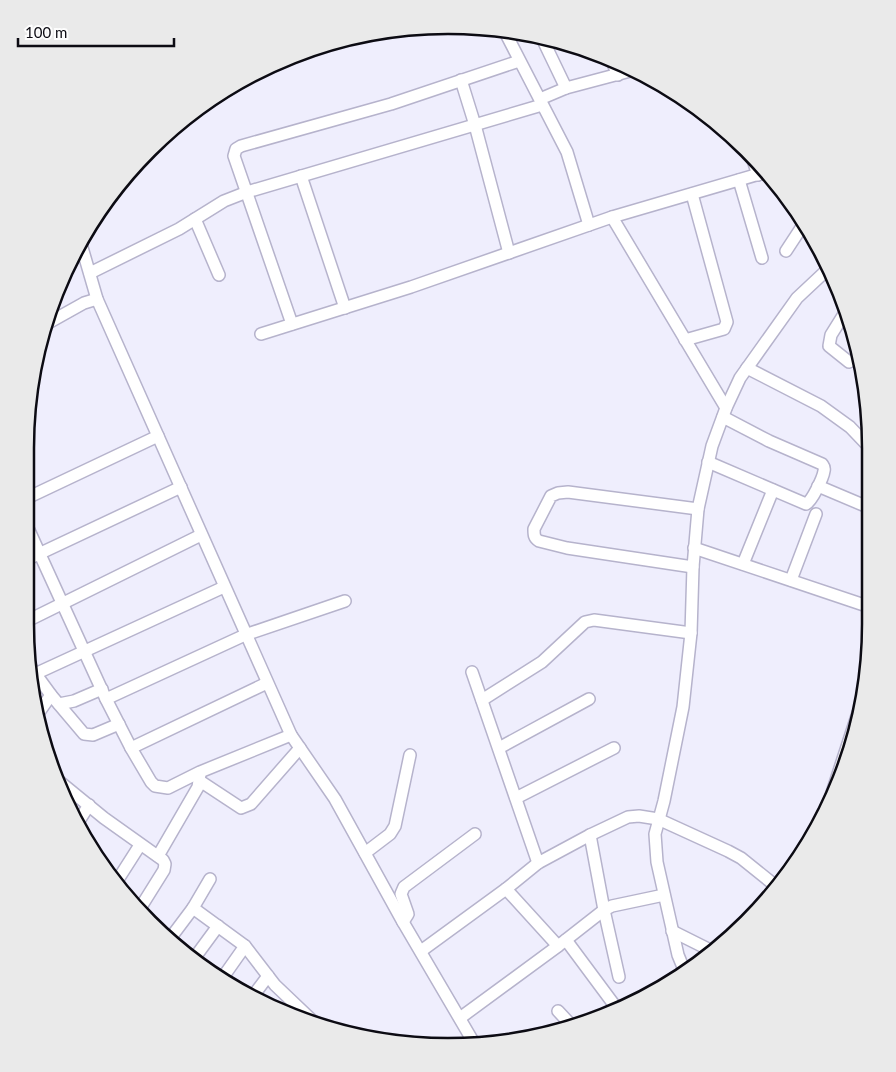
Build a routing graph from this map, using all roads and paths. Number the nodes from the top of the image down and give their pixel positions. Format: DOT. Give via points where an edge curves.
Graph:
graph roads {
  1 [pos="508,38"];
  2 [pos="546,46"];
  3 [pos="519,61"];
  4 [pos="616,69"];
  5 [pos="624,73"];
  6 [pos="618,74"];
  7 [pos="461,80"];
  8 [pos="566,88"];
  9 [pos="541,102"];
  10 [pos="475,125"];
  11 [pos="759,175"];
  12 [pos="300,176"];
  13 [pos="739,180"];
  14 [pos="247,192"];
  15 [pos="692,194"];
  16 [pos="612,217"];
  17 [pos="195,219"];
  18 [pos="590,225"];
  19 [pos="800,230"];
  20 [pos="786,250"];
  21 [pos="83,251"];
  22 [pos="509,253"];
  23 [pos="762,258"];
  24 [pos="90,273"];
  25 [pos="824,273"];
  26 [pos="218,275"];
  27 [pos="98,299"];
  28 [pos="345,308"];
  29 [pos="58,310"];
  30 [pos="841,319"];
  31 [pos="292,324"];
  32 [pos="261,334"];
  33 [pos="685,340"];
  34 [pos="849,362"];
  35 [pos="747,368"];
  36 [pos="724,412"];
  37 [pos="158,436"];
  38 [pos="862,439"];
  39 [pos="708,462"];
  40 [pos="818,486"];
  41 [pos="180,487"];
  42 [pos="773,490"];
  43 [pos="34,495"];
  44 [pos="862,505"];
  45 [pos="698,509"];
  46 [pos="816,514"];
  47 [pos="201,535"];
  48 [pos="34,543"];
  49 [pos="694,548"];
  50 [pos="39,554"];
  51 [pos="34,556"];
  52 [pos="743,564"];
  53 [pos="693,567"];
  54 [pos="791,580"];
  55 [pos="224,587"];
  56 [pos="345,601"];
  57 [pos="62,604"];
  58 [pos="862,604"];
  59 [pos="34,618"];
  60 [pos="691,633"];
  61 [pos="245,635"];
  62 [pos="84,650"];
  63 [pos="36,670"];
  64 [pos="472,672"];
  65 [pos="37,676"];
  66 [pos="267,683"];
  67 [pos="104,694"];
  68 [pos="590,699"];
  69 [pos="55,700"];
  70 [pos="482,700"];
  71 [pos="43,710"];
  72 [pos="119,724"];
  73 [pos="290,735"];
  74 [pos="131,748"];
  75 [pos="300,748"];
  76 [pos="499,748"];
  77 [pos="614,748"];
  78 [pos="410,755"];
  79 [pos="200,777"];
  80 [pos="67,788"];
  81 [pos="516,798"];
  82 [pos="88,806"];
  83 [pos="81,817"];
  84 [pos="658,819"];
  85 [pos="475,834"];
  86 [pos="590,835"];
  87 [pos="140,845"];
  88 [pos="365,853"];
  89 [pos="158,856"];
  90 [pos="538,863"];
  91 [pos="119,876"];
  92 [pos="210,878"];
  93 [pos="771,883"];
  94 [pos="506,889"];
  95 [pos="664,895"];
  96 [pos="143,904"];
  97 [pos="193,908"];
  98 [pos="604,910"];
  99 [pos="403,922"];
  100 [pos="218,926"];
  101 [pos="672,931"];
  102 [pos="174,934"];
  103 [pos="562,943"];
  104 [pos="245,946"];
  105 [pos="706,948"];
  106 [pos="421,951"];
  107 [pos="197,954"];
  108 [pos="682,965"];
  109 [pos="226,973"];
  110 [pos="268,976"];
  111 [pos="619,977"];
  112 [pos="256,991"];
  113 [pos="613,1004"];
  114 [pos="301,1011"];
  115 [pos="558,1011"];
  116 [pos="460,1018"];
  117 [pos="567,1020"];
  118 [pos="471,1037"];
  1 -- 3 [label="street"];
  2 -- 8 [label="street"];
  3 -- 7 [label="street"];
  3 -- 9 [label="street"];
  4 -- 6 [label="street"];
  5 -- 6 [label="street"];
  6 -- 8 [label="street"];
  7 -- 10 [label="street"];
  7 -- 14 [label="street" via="391,104 241,146 234,156"];
  8 -- 9 [label="street"];
  9 -- 10 [label="street"];
  9 -- 18 [label="street" via="567,152"];
  10 -- 12 [label="street"];
  10 -- 22 [label="street"];
  11 -- 13 [label="street"];
  12 -- 14 [label="street"];
  12 -- 28 [label="street"];
  13 -- 15 [label="street"];
  13 -- 23 [label="street"];
  14 -- 17 [label="street" via="224,201"];
  14 -- 31 [label="street"];
  15 -- 16 [label="street"];
  15 -- 33 [label="street" via="728,322 724,329"];
  16 -- 18 [label="street"];
  16 -- 33 [label="street"];
  17 -- 24 [label="street"];
  17 -- 26 [label="street"];
  18 -- 22 [label="street"];
  19 -- 20 [label="street"];
  21 -- 24 [label="street"];
  22 -- 28 [label="street"];
  24 -- 27 [label="street"];
  25 -- 35 [label="street" via="797,298"];
  27 -- 29 [label="street"];
  27 -- 37 [label="street"];
  28 -- 31 [label="street"];
  30 -- 34 [label="street" via="831,335 829,346"];
  31 -- 32 [label="street"];
  33 -- 36 [label="street"];
  35 -- 36 [label="street"];
  35 -- 38 [label="street" via="821,406"];
  36 -- 39 [label="street"];
  36 -- 40 [label="street" via="769,441 822,464 824,472"];
  37 -- 41 [label="street"];
  37 -- 43 [label="street"];
  39 -- 42 [label="street"];
  39 -- 45 [label="street"];
  40 -- 42 [label="street" via="806,504"];
  40 -- 44 [label="street"];
  41 -- 47 [label="street"];
  41 -- 50 [label="street"];
  42 -- 52 [label="street"];
  45 -- 49 [label="street"];
  45 -- 53 [label="street" via="558,493 551,496 534,529 539,541 566,548"];
  46 -- 54 [label="street"];
  47 -- 55 [label="street"];
  47 -- 57 [label="street"];
  48 -- 50 [label="street"];
  49 -- 52 [label="street"];
  49 -- 53 [label="street"];
  50 -- 51 [label="street"];
  50 -- 57 [label="street"];
  52 -- 54 [label="street"];
  53 -- 60 [label="street"];
  54 -- 58 [label="street"];
  55 -- 61 [label="street"];
  55 -- 62 [label="street"];
  56 -- 61 [label="street"];
  57 -- 59 [label="street"];
  57 -- 62 [label="street"];
  60 -- 70 [label="street" via="594,620 585,622 542,662"];
  60 -- 84 [label="street" via="683,707"];
  61 -- 66 [label="street"];
  61 -- 67 [label="street"];
  62 -- 63 [label="street"];
  62 -- 67 [label="street"];
  64 -- 70 [label="street"];
  65 -- 69 [label="street"];
  66 -- 73 [label="street"];
  66 -- 74 [label="street"];
  67 -- 69 [label="street" via="74,701"];
  67 -- 72 [label="street"];
  68 -- 76 [label="street"];
  69 -- 71 [label="street"];
  69 -- 72 [label="street" via="84,734 93,735"];
  70 -- 76 [label="street"];
  72 -- 74 [label="street"];
  73 -- 75 [label="street"];
  73 -- 79 [label="street"];
  74 -- 79 [label="street" via="156,786 168,788"];
  75 -- 79 [label="street" via="246,807 241,808"];
  75 -- 88 [label="street" via="335,799"];
  76 -- 81 [label="street"];
  77 -- 81 [label="street"];
  78 -- 88 [label="street" via="395,826 390,834"];
  79 -- 89 [label="street"];
  80 -- 82 [label="street"];
  81 -- 90 [label="street"];
  82 -- 83 [label="street"];
  82 -- 87 [label="street"];
  84 -- 86 [label="street" via="628,817"];
  84 -- 93 [label="street" via="728,850"];
  84 -- 95 [label="street" via="654,845"];
  85 -- 99 [label="street" via="404,887 401,894 408,914"];
  86 -- 90 [label="street"];
  86 -- 98 [label="street"];
  87 -- 89 [label="street"];
  87 -- 91 [label="street"];
  88 -- 99 [label="street"];
  89 -- 96 [label="street" via="165,864 164,870"];
  90 -- 94 [label="street"];
  92 -- 97 [label="street"];
  94 -- 103 [label="street"];
  94 -- 106 [label="street"];
  95 -- 98 [label="street"];
  95 -- 101 [label="street"];
  97 -- 100 [label="street"];
  97 -- 102 [label="street"];
  98 -- 103 [label="street"];
  98 -- 111 [label="street"];
  99 -- 106 [label="street"];
  100 -- 104 [label="street"];
  100 -- 107 [label="street"];
  101 -- 105 [label="street"];
  101 -- 108 [label="street"];
  103 -- 113 [label="street"];
  103 -- 116 [label="street"];
  104 -- 109 [label="street"];
  104 -- 110 [label="street"];
  106 -- 116 [label="street"];
  110 -- 112 [label="street"];
  110 -- 114 [label="street"];
  115 -- 117 [label="street"];
  116 -- 118 [label="street"];
}
